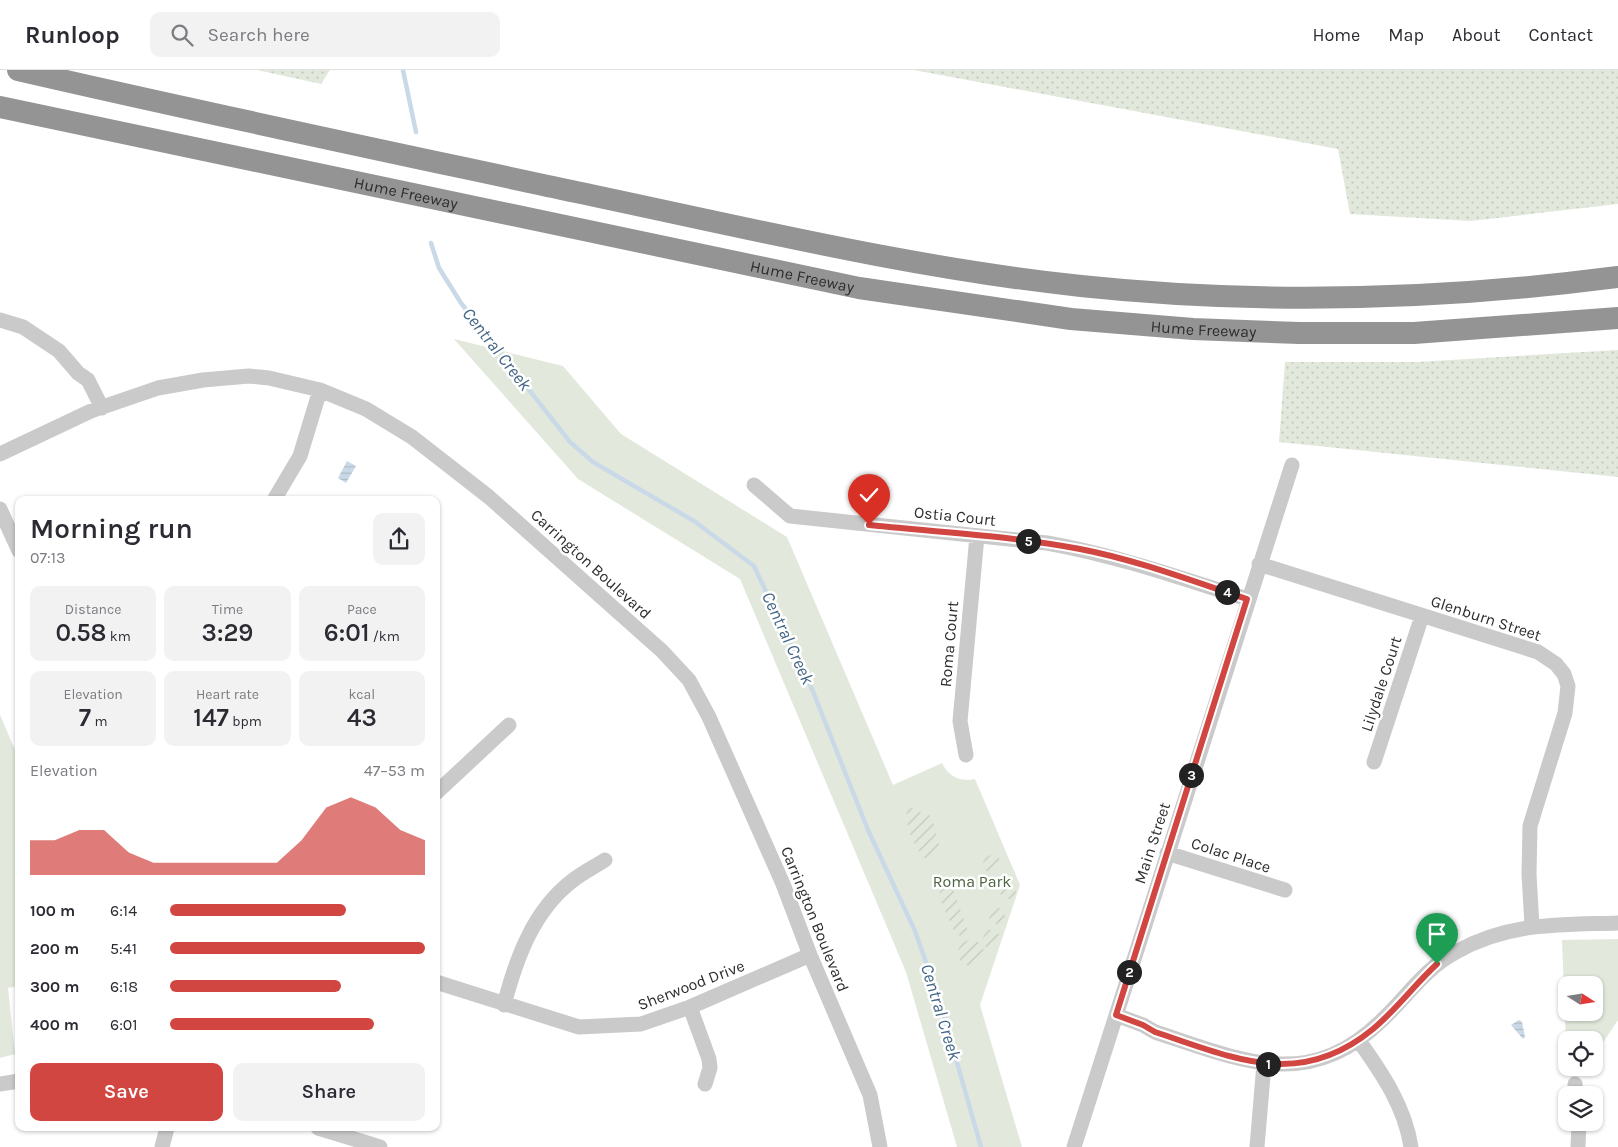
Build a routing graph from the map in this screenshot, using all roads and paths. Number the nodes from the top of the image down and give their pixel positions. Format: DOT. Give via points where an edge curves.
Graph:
graph roads {
  1 [pos="18,70"];
  2 [pos="0,107"];
  3 [pos="1618,277"];
  4 [pos="1618,318"];
  5 [pos="0,320"];
  6 [pos="320,390"];
  7 [pos="96,410"];
  8 [pos="0,454"];
  9 [pos="1292,465"];
  10 [pos="754,485"];
  11 [pos="276,496"];
  12 [pos="0,509"];
  13 [pos="977,536"];
  14 [pos="15,542"];
  15 [pos="1259,564"];
  16 [pos="1247,599"];
  17 [pos="1422,616"];
  18 [pos="509,725"];
  19 [pos="966,755"];
  20 [pos="1374,762"];
  21 [pos="440,789"];
  22 [pos="1167,853"];
  23 [pos="605,860"];
  24 [pos="1285,890"];
  25 [pos="1618,923"];
  26 [pos="1532,926"];
  27 [pos="810,955"];
  28 [pos="440,983"];
  29 [pos="504,1005"];
  30 [pos="690,1007"];
  31 [pos="1114,1020"];
  32 [pos="1358,1040"];
  33 [pos="1264,1064"];
  34 [pos="15,1082"];
  35 [pos="0,1084"];
  36 [pos="705,1084"];
  37 [pos="165,1131"];
  38 [pos="328,1131"];
  39 [pos="1579,1131"];
  40 [pos="162,1147"];
  41 [pos="380,1147"];
  42 [pos="880,1147"];
  43 [pos="1074,1147"];
  44 [pos="1257,1147"];
  45 [pos="1411,1147"];
  46 [pos="1578,1147"];
  1 -- 3 [label="highway, Hume Freeway" via="869,254 986,274 1082,286 1256,297 1376,297 1474,292"];
  2 -- 4 [label="highway, Hume Freeway" via="859,288 1072,319 1192,329 1414,333"];
  5 -- 7 [label="street" via="23,327 59,350 78,373"];
  6 -- 7 [label="street, Carrington Boulevard" via="249,376 203,380 158,388"];
  6 -- 11 [label="street" via="300,456"];
  6 -- 27 [label="street, Carrington Boulevard" via="366,409 412,437 489,497 662,651 689,680 709,716 779,875"];
  7 -- 8 [label="street, Carrington Boulevard"];
  9 -- 15 [label="street, Main Street"];
  10 -- 13 [label="street, Ostia Court" via="790,516"];
  12 -- 14 [label="street"];
  13 -- 16 [label="street, Ostia Court" via="1082,549"];
  13 -- 19 [label="street, Roma Court" via="960,720"];
  15 -- 16 [label="street, Main Street"];
  15 -- 17 [label="street, Glenburn Street"];
  16 -- 22 [label="street, Main Street"];
  17 -- 20 [label="street, Lilydale Court"];
  17 -- 26 [label="street, Glenburn Street" via="1538,652 1548,657 1564,674 1568,686 1565,713 1530,826 1528,874"];
  18 -- 21 [label="street"];
  22 -- 24 [label="street, Colac Place"];
  22 -- 31 [label="street, Main Street"];
  23 -- 29 [label="street" via="571,881 544,910 525,941"];
  25 -- 26 [label="street"];
  26 -- 32 [label="street" via="1494,935 1454,952"];
  27 -- 30 [label="street, Sherwood Drive"];
  27 -- 42 [label="street, Carrington Boulevard" via="870,1095"];
  28 -- 29 [label="street, Sherwood Drive"];
  29 -- 30 [label="street, Sherwood Drive" via="579,1027 642,1024"];
  30 -- 36 [label="street" via="709,1059"];
  31 -- 33 [label="street" via="1141,1032 1155,1032 1244,1061"];
  31 -- 43 [label="street, Main Street"];
  32 -- 33 [label="street" via="1314,1060 1288,1065"];
  32 -- 45 [label="street" via="1397,1101"];
  33 -- 44 [label="street"];
  34 -- 35 [label="street"];
  37 -- 40 [label="street"];
  38 -- 41 [label="street"];
  39 -- 46 [label="street"];
}
